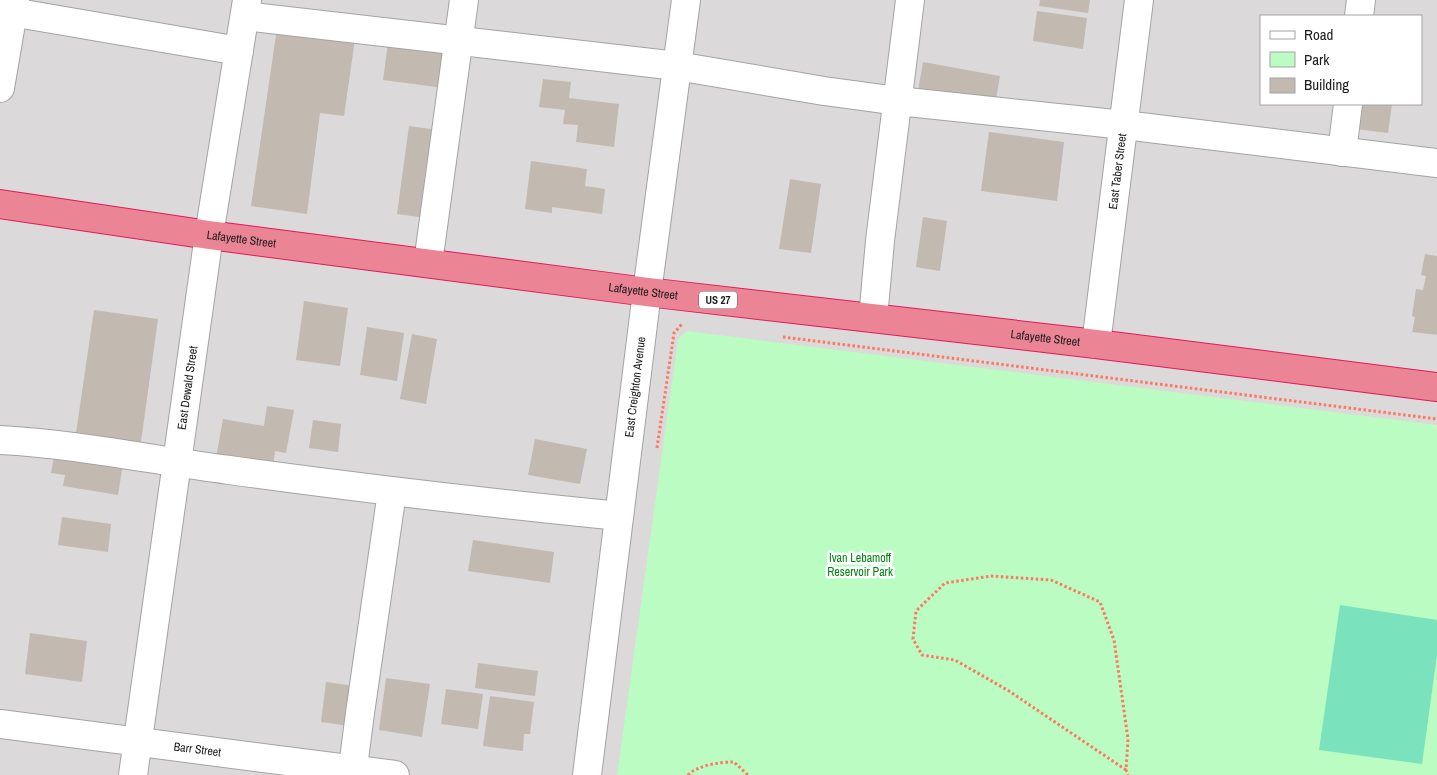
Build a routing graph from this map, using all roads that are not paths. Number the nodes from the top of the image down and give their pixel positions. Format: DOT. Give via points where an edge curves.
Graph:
graph roads {
  1 [pos="464,0"];
  2 [pos="686,0"];
  3 [pos="910,0"];
  4 [pos="1139,0"];
  5 [pos="1361,0"];
  6 [pos="9,8"];
  7 [pos="246,8"];
  8 [pos="1359,15"];
  9 [pos="459,40"];
  10 [pos="239,51"];
  11 [pos="677,66"];
  12 [pos="0,88"];
  13 [pos="898,102"];
  14 [pos="1348,105"];
  15 [pos="1124,125"];
  16 [pos="1342,152"];
  17 [pos="1437,163"];
  18 [pos="0,204"];
  19 [pos="209,235"];
  20 [pos="428,264"];
  21 [pos="647,292"];
  22 [pos="873,318"];
  23 [pos="1096,344"];
  24 [pos="1437,387"];
  25 [pos="0,440"];
  26 [pos="177,463"];
  27 [pos="392,492"];
  28 [pos="619,516"];
  29 [pos="0,724"];
  30 [pos="138,742"];
  31 [pos="352,772"];
  32 [pos="133,775"];
  33 [pos="395,775"];
  34 [pos="587,775"];
  1 -- 9 [label="street"];
  2 -- 11 [label="street, East Creighton Avenue"];
  3 -- 13 [label="street"];
  4 -- 15 [label="street, East Taber Street"];
  5 -- 8 [label="street"];
  6 -- 10 [label="street"];
  6 -- 12 [label="street"];
  7 -- 9 [label="street"];
  7 -- 10 [label="street, East Dewald Street"];
  9 -- 11 [label="street"];
  9 -- 20 [label="street"];
  10 -- 19 [label="street, East Dewald Street"];
  11 -- 13 [label="street"];
  11 -- 21 [label="street, East Creighton Avenue"];
  13 -- 15 [label="street"];
  13 -- 22 [label="street"];
  14 -- 16 [label="street"];
  15 -- 16 [label="street"];
  15 -- 23 [label="street, East Taber Street"];
  16 -- 17 [label="street"];
  18 -- 19 [label="highway, Lafayette Street / US 27"];
  19 -- 20 [label="highway, Lafayette Street / US 27"];
  19 -- 26 [label="street, East Dewald Street"];
  20 -- 21 [label="highway, Lafayette Street / US 27"];
  21 -- 22 [label="highway, Lafayette Street / US 27"];
  21 -- 28 [label="street, East Creighton Avenue"];
  22 -- 23 [label="highway, Lafayette Street / US 27"];
  23 -- 24 [label="highway, Lafayette Street / US 27"];
  25 -- 26 [label="street" via="35,442"];
  26 -- 27 [label="street"];
  26 -- 30 [label="street, East Dewald Street"];
  27 -- 28 [label="street"];
  27 -- 31 [label="street"];
  28 -- 34 [label="street, East Creighton Avenue"];
  29 -- 30 [label="street, Barr Street"];
  30 -- 31 [label="street, Barr Street"];
  30 -- 32 [label="street, East Dewald Street"];
  31 -- 33 [label="street, Barr Street"];
}
